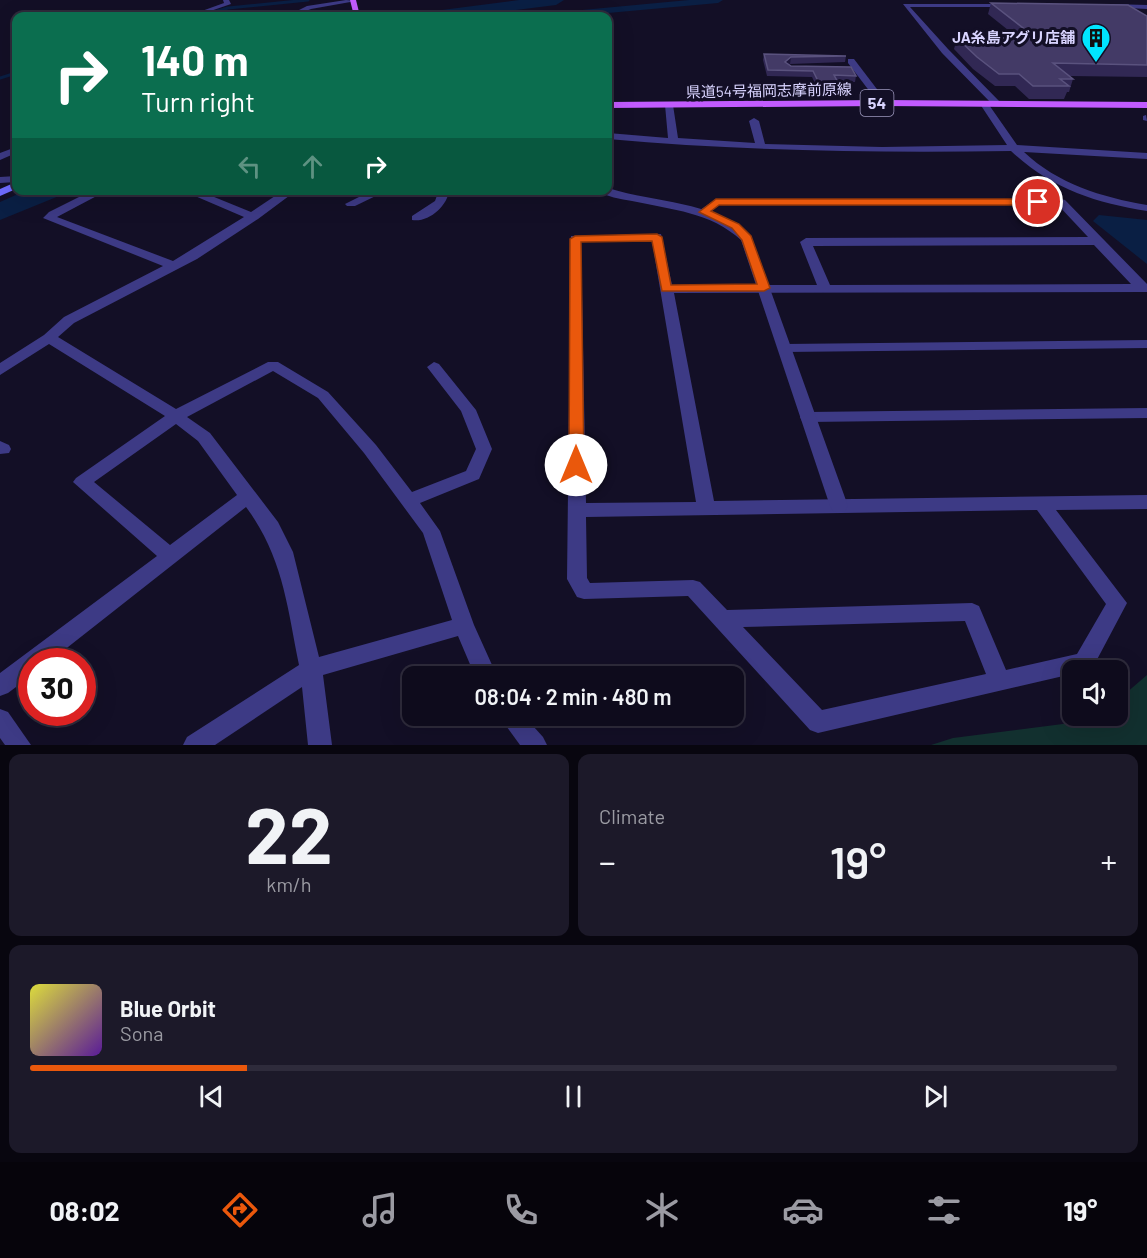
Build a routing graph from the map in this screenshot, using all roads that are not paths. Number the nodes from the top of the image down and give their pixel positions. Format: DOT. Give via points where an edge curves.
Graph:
graph roads {
  1 [pos="226,0"];
  2 [pos="353,1"];
  3 [pos="1013,5"];
  4 [pos="1105,6"];
  5 [pos="1147,6"];
  6 [pos="203,12"];
  7 [pos="298,12"];
  8 [pos="852,66"];
  9 [pos="883,103"];
  10 [pos="984,104"];
  11 [pos="997,104"];
  12 [pos="612,105"];
  13 [pos="669,105"];
  14 [pos="1147,105"];
  15 [pos="754,121"];
  16 [pos="612,136"];
  17 [pos="673,140"];
  18 [pos="761,147"];
  19 [pos="1014,148"];
  20 [pos="1147,156"];
  21 [pos="612,192"];
  22 [pos="93,195"];
  23 [pos="199,195"];
  24 [pos="284,195"];
  25 [pos="372,195"];
  26 [pos="444,195"];
  27 [pos="351,204"];
  28 [pos="1147,208"];
  29 [pos="704,212"];
  30 [pos="254,217"];
  31 [pos="416,218"];
  32 [pos="1097,241"];
  33 [pos="174,266"];
  34 [pos="824,287"];
  35 [pos="764,288"];
  36 [pos="1145,288"];
  37 [pos="666,289"];
  38 [pos="49,338"];
  39 [pos="1147,345"];
  40 [pos="785,348"];
  41 [pos="434,368"];
  42 [pos="0,370"];
  43 [pos="1147,412"];
  44 [pos="176,416"];
  45 [pos="808,417"];
  46 [pos="248,496"];
  47 [pos="409,500"];
  48 [pos="1147,502"];
  49 [pos="1041,503"];
  50 [pos="839,506"];
  51 [pos="706,508"];
  52 [pos="577,510"];
  53 [pos="170,556"];
  54 [pos="722,619"];
  55 [pos="464,625"];
  56 [pos="50,648"];
  57 [pos="482,666"];
  58 [pos="311,669"];
  59 [pos="18,672"];
  60 [pos="1000,681"];
  61 [pos="0,686"];
  62 [pos="0,720"];
  63 [pos="519,726"];
  64 [pos="19,745"];
  65 [pos="195,745"];
  66 [pos="320,745"];
  67 [pos="535,745"];
  1 -- 6 [label="street" via="228,4"];
  2 -- 7 [label="street"];
  3 -- 11 [label="street" via="904,5"];
  4 -- 5 [label="street"];
  8 -- 9 [label="street"];
  9 -- 10 [label="main road, 県道54号福岡志摩前原線 / 54"];
  9 -- 13 [label="main road, 県道54号福岡志摩前原線 / 54"];
  10 -- 11 [label="main road, 県道54号福岡志摩前原線 / 54"];
  10 -- 19 [label="street"];
  11 -- 14 [label="main road, 県道54号福岡志摩前原線 / 54"];
  12 -- 13 [label="main road, 県道54号福岡志摩前原線 / 54"];
  13 -- 17 [label="street"];
  15 -- 18 [label="street"];
  16 -- 17 [label="street"];
  17 -- 18 [label="street"];
  18 -- 19 [label="street"];
  19 -- 20 [label="street"];
  19 -- 28 [label="street" via="1042,173 1077,191"];
  21 -- 29 [label="street"];
  22 -- 33 [label="street" via="49,218"];
  23 -- 30 [label="street"];
  24 -- 30 [label="street"];
  25 -- 27 [label="street"];
  26 -- 31 [label="street" via="440,203"];
  29 -- 32 [label="street" via="716,202 1061,202"];
  29 -- 35 [label="street" via="736,226 747,239"];
  30 -- 33 [label="street"];
  32 -- 34 [label="street" via="806,242"];
  32 -- 36 [label="street"];
  33 -- 38 [label="street" via="69,320"];
  34 -- 35 [label="street"];
  34 -- 36 [label="street"];
  35 -- 37 [label="street"];
  35 -- 40 [label="street"];
  37 -- 51 [label="street"];
  37 -- 52 [label="street" via="657,237 575,239"];
  38 -- 42 [label="street"];
  38 -- 44 [label="street"];
  39 -- 40 [label="street"];
  40 -- 45 [label="street"];
  41 -- 47 [label="street" via="468,410 484,449 473,476"];
  43 -- 45 [label="street"];
  44 -- 46 [label="street" via="204,437"];
  44 -- 47 [label="street" via="273,365 323,395"];
  44 -- 53 [label="street" via="82,482"];
  45 -- 50 [label="street"];
  46 -- 53 [label="street"];
  46 -- 58 [label="street" via="271,527 283,552"];
  47 -- 55 [label="street" via="431,531"];
  48 -- 49 [label="street"];
  49 -- 50 [label="street"];
  49 -- 60 [label="street" via="1118,603 1084,662"];
  50 -- 51 [label="street"];
  51 -- 52 [label="street"];
  52 -- 54 [label="street" via="577,579 584,591 693,588"];
  53 -- 56 [label="street"];
  54 -- 60 [label="street" via="972,612"];
  54 -- 60 [label="street" via="818,722"];
  55 -- 57 [label="street"];
  55 -- 58 [label="street"];
  58 -- 65 [label="street"];
  58 -- 66 [label="street"];
  59 -- 61 [label="street"];
  62 -- 64 [label="street"];
  63 -- 67 [label="street"];
}
